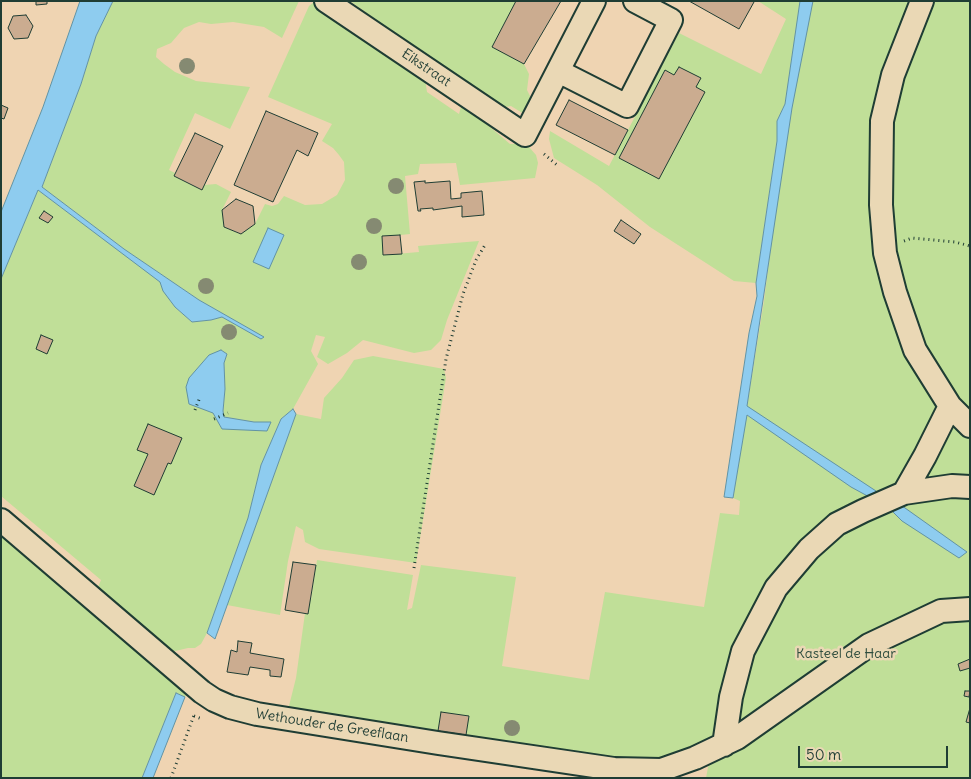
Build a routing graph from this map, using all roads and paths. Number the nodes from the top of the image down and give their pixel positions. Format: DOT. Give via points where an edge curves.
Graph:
graph roads {
  1 [pos="326,1"];
  2 [pos="594,1"];
  3 [pos="634,1"];
  4 [pos="922,1"];
  5 [pos="558,71"];
  6 [pos="544,154"];
  7 [pos="558,166"];
  8 [pos="485,245"];
  9 [pos="970,246"];
  10 [pos="885,249"];
  11 [pos="200,397"];
  12 [pos="950,406"];
  13 [pos="195,410"];
  14 [pos="228,413"];
  15 [pos="214,419"];
  16 [pos="970,426"];
  17 [pos="970,487"];
  18 [pos="904,493"];
  19 [pos="1,520"];
  20 [pos="414,568"];
  21 [pos="970,609"];
  22 [pos="202,692"];
  23 [pos="724,744"];
  24 [pos="171,778"];
  1 -- 5 [label="street, Eikstraat" via="525,135"];
  2 -- 5 [label="street"];
  3 -- 5 [label="street" via="671,20 626,106"];
  4 -- 10 [label="street" via="893,74 882,121 881,205"];
  6 -- 7 [label="path"];
  8 -- 20 [label="path" via="463,294 446,358"];
  9 -- 10 [label="path" via="912,238"];
  10 -- 12 [label="street" via="895,292 915,350"];
  11 -- 13 [label="path"];
  12 -- 16 [label="street"];
  12 -- 18 [label="street"];
  14 -- 15 [label="path"];
  17 -- 18 [label="street" via="952,486"];
  18 -- 23 [label="street" via="837,524 776,588 743,651"];
  19 -- 22 [label="street, Wethouder de Greeflaan"];
  21 -- 23 [label="street, Wethouder de Greeflaan" via="941,611 869,646"];
  22 -- 23 [label="street, Wethouder de Greeflaan" via="230,707 257,714 614,769 661,770"];
  22 -- 24 [label="path"];
}
